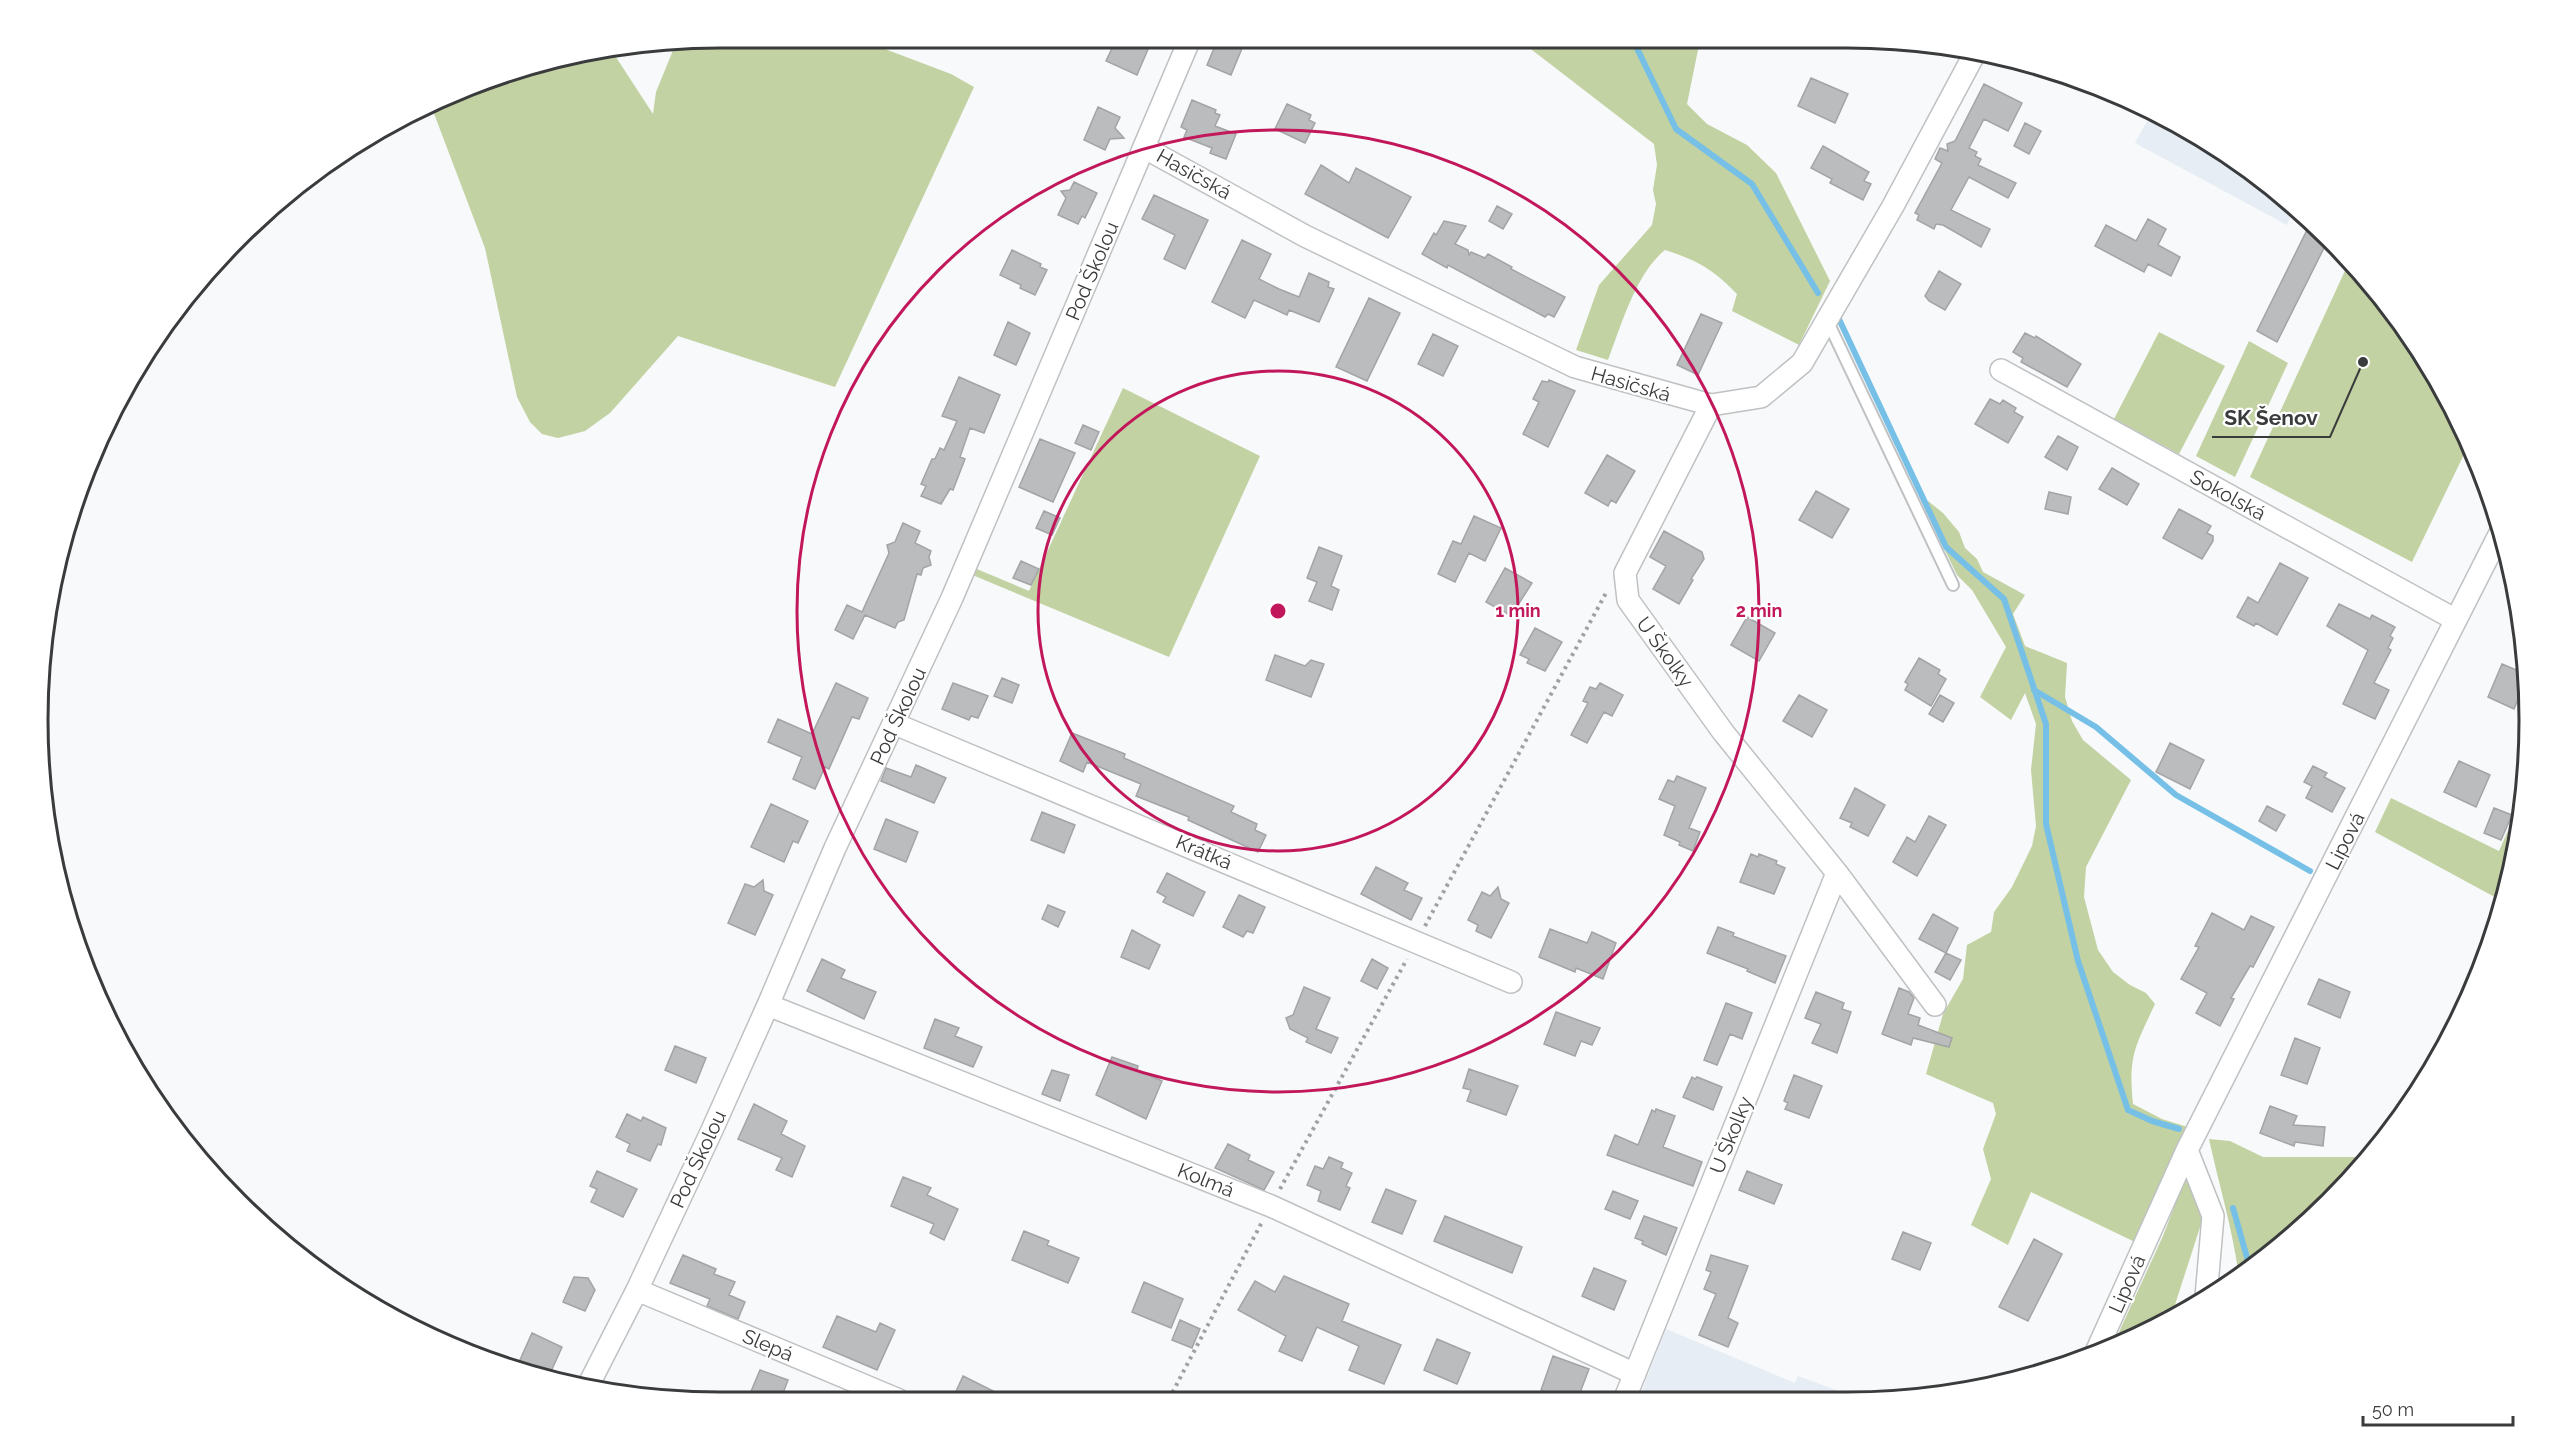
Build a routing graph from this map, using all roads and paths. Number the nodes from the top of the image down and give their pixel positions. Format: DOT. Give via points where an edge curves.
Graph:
graph roads {
  1 [pos="1186,48"];
  2 [pos="1971,60"];
  3 [pos="1146,148"];
  4 [pos="1827,320"];
  5 [pos="2001,370"];
  6 [pos="1711,405"];
  7 [pos="2495,543"];
  8 [pos="1625,573"];
  9 [pos="1953,585"];
  10 [pos="2456,620"];
  11 [pos="895,723"];
  12 [pos="1837,873"];
  13 [pos="1416,941"];
  14 [pos="1511,982"];
  15 [pos="768,1005"];
  16 [pos="1935,1005"];
  17 [pos="2187,1150"];
  18 [pos="1271,1206"];
  19 [pos="2207,1287"];
  20 [pos="637,1290"];
  21 [pos="2100,1342"];
  22 [pos="1635,1374"];
  23 [pos="591,1379"];
  24 [pos="880,1392"];
  25 [pos="1173,1392"];
  26 [pos="1628,1392"];
  1 -- 3 [label="street, Pod Školou"];
  2 -- 4 [label="street, Hasičská"];
  3 -- 6 [label="street, Hasičská" via="1305,236 1575,367"];
  3 -- 11 [label="street, Pod Školou"];
  4 -- 6 [label="street, Hasičská" via="1802,363 1761,397"];
  4 -- 9 [label="lane"];
  5 -- 10 [label="street, Sokolská"];
  6 -- 8 [label="street"];
  7 -- 10 [label="street, Lipová"];
  8 -- 12 [label="street, U Školky" via="1628,600 1723,732"];
  8 -- 13 [label="path" via="1608,588"];
  10 -- 17 [label="street, Lipová"];
  11 -- 13 [label="street, Krátká"];
  11 -- 15 [label="street, Pod Školou" via="835,848"];
  12 -- 16 [label="street, U Školky"];
  12 -- 22 [label="street, U Školky"];
  13 -- 14 [label="street, Krátká"];
  13 -- 18 [label="path"];
  15 -- 18 [label="street, Kolmá"];
  15 -- 20 [label="street, Pod Školou"];
  17 -- 19 [label="street" via="2213,1216"];
  17 -- 21 [label="street, Lipová"];
  18 -- 22 [label="street, Kolmá"];
  18 -- 25 [label="path"];
  20 -- 23 [label="street, Pod Školou"];
  20 -- 24 [label="street, Slepá"];
  22 -- 26 [label="street, U Školky"];
}
